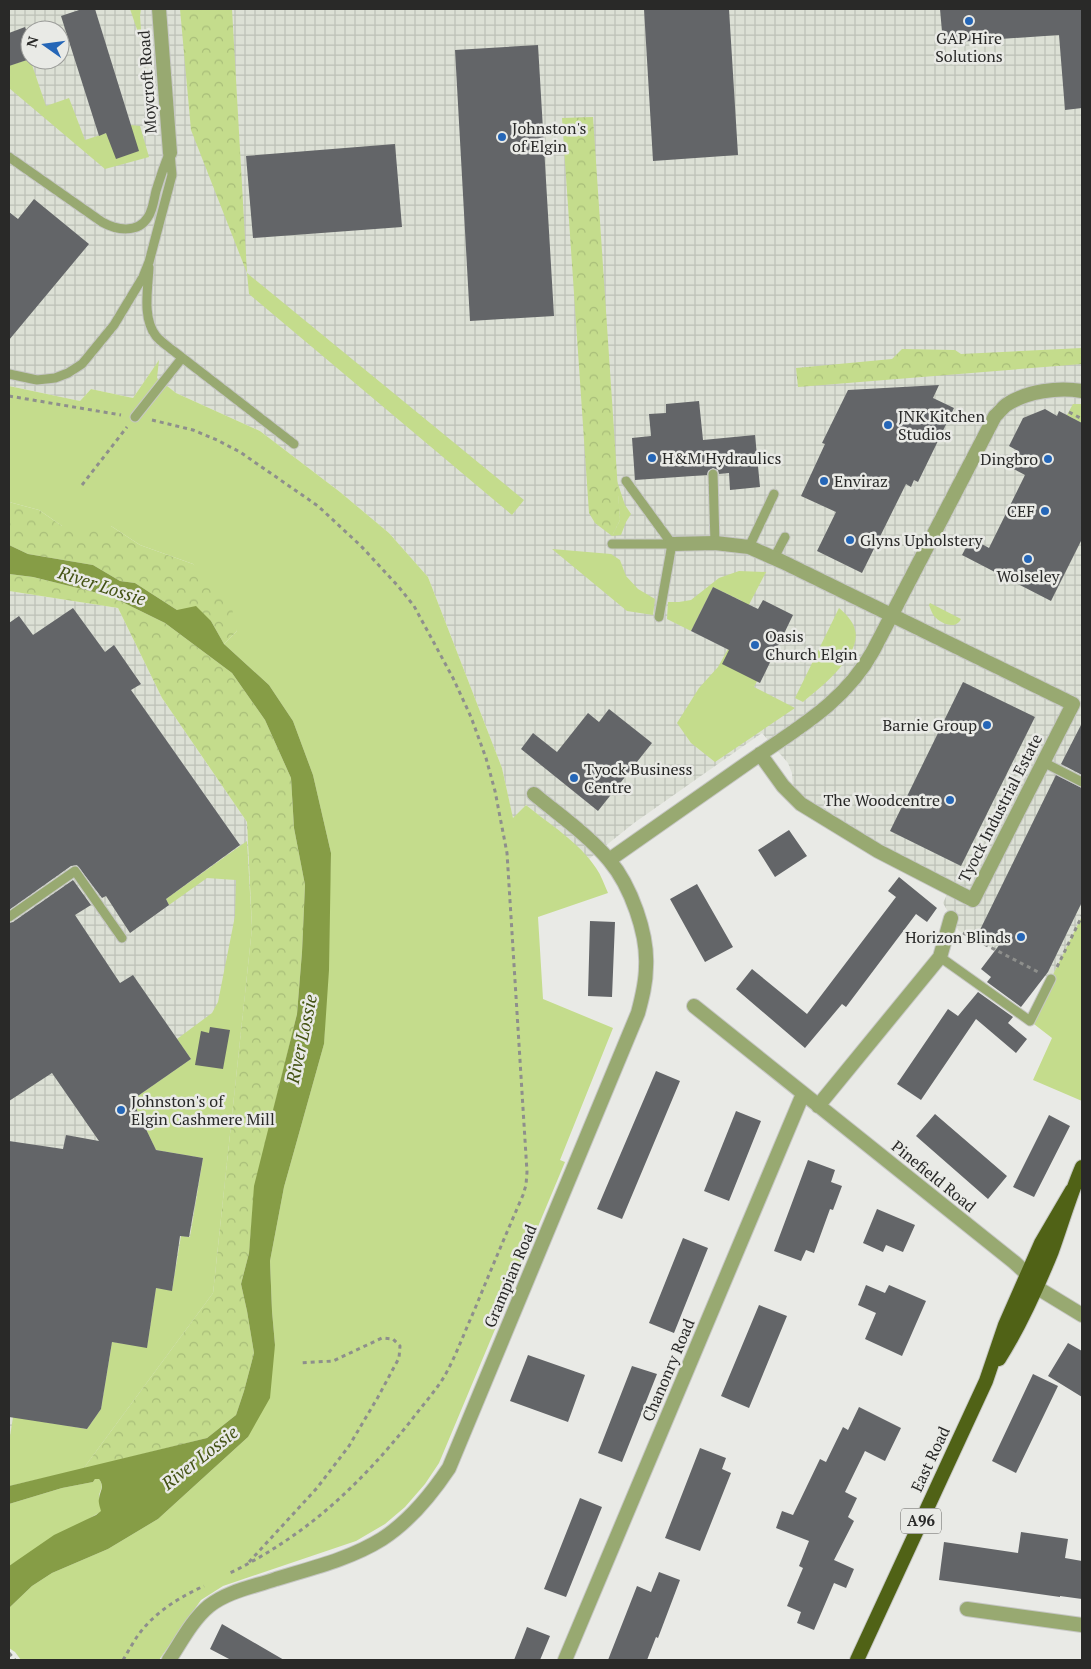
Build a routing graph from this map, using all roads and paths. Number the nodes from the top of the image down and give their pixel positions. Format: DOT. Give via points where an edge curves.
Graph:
graph roads {
  1 [pos="159,9"];
  2 [pos="170,153"];
  3 [pos="9,157"];
  4 [pos="149,262"];
  5 [pos="182,358"];
  6 [pos="9,374"];
  7 [pos="1082,391"];
  8 [pos="9,396"];
  9 [pos="1069,412"];
  10 [pos="135,417"];
  11 [pos="1082,419"];
  12 [pos="294,444"];
  13 [pos="713,474"];
  14 [pos="626,481"];
  15 [pos="82,484"];
  16 [pos="774,494"];
  17 [pos="785,537"];
  18 [pos="715,543"];
  19 [pos="612,544"];
  20 [pos="672,544"];
  21 [pos="750,547"];
  22 [pos="774,558"];
  23 [pos="892,615"];
  24 [pos="659,617"];
  25 [pos="760,754"];
  26 [pos="1043,762"];
  27 [pos="1082,782"];
  28 [pos="534,794"];
  29 [pos="609,860"];
  30 [pos="1082,916"];
  31 [pos="9,917"];
  32 [pos="951,918"];
  33 [pos="122,938"];
  34 [pos="940,957"];
  35 [pos="1051,979"];
  36 [pos="694,1006"];
  37 [pos="803,1094"];
  38 [pos="818,1106"];
  39 [pos="1082,1167"];
  40 [pos="1072,1190"];
  41 [pos="1026,1274"];
  42 [pos="1036,1286"];
  43 [pos="1082,1315"];
  44 [pos="299,1363"];
  45 [pos="986,1381"];
  46 [pos="247,1564"];
  47 [pos="225,1576"];
  48 [pos="207,1584"];
  49 [pos="967,1610"];
  50 [pos="1082,1625"];
  51 [pos="9,1653"];
  52 [pos="14,1660"];
  53 [pos="123,1660"];
  54 [pos="169,1660"];
  55 [pos="565,1660"];
  56 [pos="856,1660"];
  1 -- 2 [label="street, Moycroft Road"];
  2 -- 3 [label="lane" via="148,218 132,228 118,230"];
  2 -- 4 [label="lane" via="172,175"];
  4 -- 5 [label="lane" via="148,315 151,327 157,337"];
  4 -- 6 [label="lane" via="114,324 82,364 55,378 37,380"];
  5 -- 10 [label="lane"];
  5 -- 12 [label="lane"];
  7 -- 23 [label="street" via="1053,390 1026,396 1006,405 995,416"];
  8 -- 10 [label="path"];
  9 -- 11 [label="path"];
  10 -- 15 [label="path"];
  10 -- 46 [label="path" via="193,430 240,452 318,506 398,586 414,606 471,717 495,790 507,852 526,1172 523,1195 452,1361 434,1391 375,1464 349,1490 305,1528"];
  13 -- 18 [label="lane"];
  14 -- 20 [label="lane"];
  16 -- 21 [label="lane"];
  17 -- 22 [label="lane"];
  18 -- 20 [label="street, Tyock Industrial Estate"];
  18 -- 21 [label="street, Tyock Industrial Estate"];
  19 -- 20 [label="lane"];
  20 -- 24 [label="lane"];
  21 -- 22 [label="street, Tyock Industrial Estate"];
  22 -- 23 [label="street, Tyock Industrial Estate"];
  23 -- 25 [label="street" via="863,669 850,685 815,717"];
  23 -- 26 [label="street, Tyock Industrial Estate" via="1073,704"];
  25 -- 26 [label="street, Tyock Industrial Estate" via="783,786 801,804 878,851 973,900"];
  25 -- 29 [label="street"];
  26 -- 27 [label="lane"];
  28 -- 29 [label="street, Grampian Road"];
  29 -- 54 [label="street, Grampian Road" via="637,911 647,966 644,993 449,1468 434,1491 383,1538 333,1562 216,1601 193,1623"];
  30 -- 35 [label="path"];
  31 -- 33 [label="lane" via="75,871"];
  32 -- 34 [label="street"];
  32 -- 35 [label="path" via="959,931"];
  34 -- 35 [label="lane" via="1030,1021"];
  34 -- 38 [label="street"];
  36 -- 37 [label="street, Pinefield Road"];
  37 -- 38 [label="street, Pinefield Road"];
  37 -- 55 [label="street, Chanonry Road"];
  38 -- 41 [label="street, Pinefield Road"];
  39 -- 40 [label="highway, A96"];
  40 -- 41 [label="highway, A96"];
  40 -- 42 [label="highway, A96" via="1052,1252"];
  41 -- 45 [label="highway, A96" via="1004,1325"];
  42 -- 43 [label="street"];
  42 -- 45 [label="highway, A96" via="1016,1332"];
  44 -- 46 [label="path" via="333,1361 382,1338 393,1339 400,1346 399,1358 349,1446 317,1488"];
  45 -- 56 [label="highway, East Road / A96"];
  46 -- 47 [label="path"];
  48 -- 53 [label="path" via="181,1597 156,1617 140,1633"];
  49 -- 50 [label="street"];
  51 -- 52 [label="path"];
}
